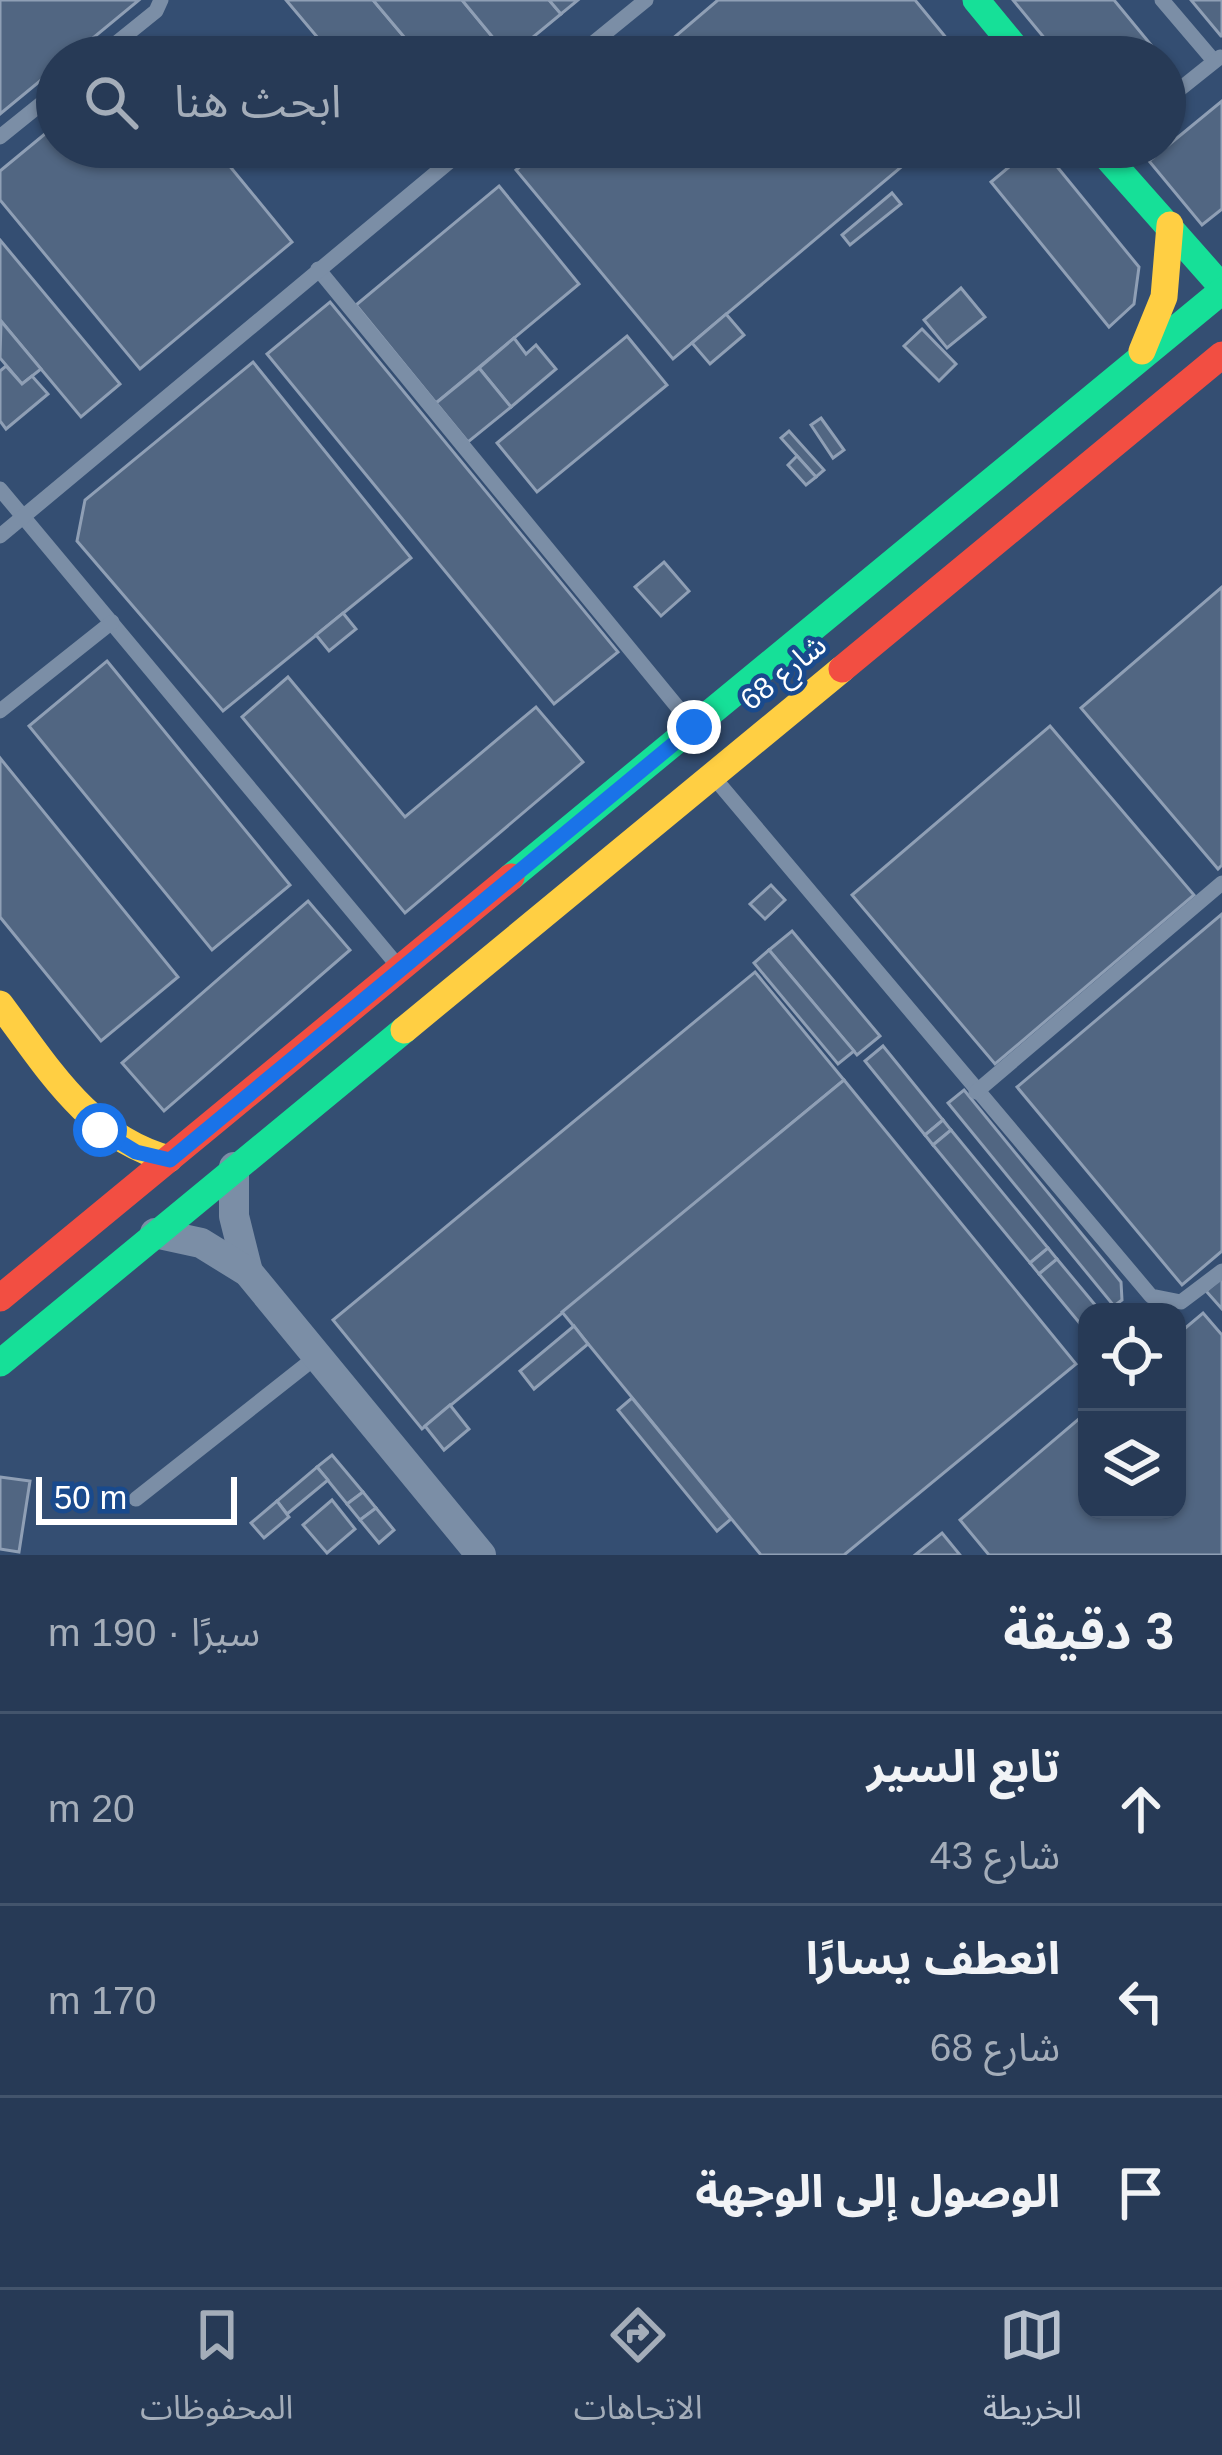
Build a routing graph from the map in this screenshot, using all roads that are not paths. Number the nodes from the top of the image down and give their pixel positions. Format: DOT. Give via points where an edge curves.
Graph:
graph roads {
  1 [pos="161,0"];
  2 [pos="646,0"];
  3 [pos="976,0"];
  4 [pos="1162,0"];
  5 [pos="125,36"];
  6 [pos="602,36"];
  7 [pos="1006,36"];
  8 [pos="1218,58"];
  9 [pos="1186,83"];
  10 [pos="36,108"];
  11 [pos="0,137"];
  12 [pos="441,168"];
  13 [pos="1120,168"];
  14 [pos="1170,225"];
  15 [pos="1213,233"];
  16 [pos="318,269"];
  17 [pos="1222,289"];
  18 [pos="1222,355"];
  19 [pos="1137,361"];
  20 [pos="1222,387"];
  21 [pos="1167,402"];
  22 [pos="0,488"];
  23 [pos="23,516"];
  24 [pos="0,536"];
  25 [pos="112,622"];
  26 [pos="0,711"];
  27 [pos="694,727"];
  28 [pos="710,774"];
  29 [pos="1222,883"];
  30 [pos="400,968"];
  31 [pos="0,1004"];
  32 [pos="976,1092"];
  33 [pos="100,1130"];
  34 [pos="170,1160"];
  35 [pos="234,1167"];
  36 [pos="111,1207"];
  37 [pos="155,1233"];
  38 [pos="248,1271"];
  39 [pos="1222,1271"];
  40 [pos="0,1298"];
  41 [pos="316,1358"];
  42 [pos="0,1363"];
  43 [pos="136,1499"];
  44 [pos="481,1555"];
  1 -- 5 [label="lane"];
  2 -- 6 [label="lane"];
  3 -- 7 [label="street"];
  4 -- 8 [label="lane"];
  8 -- 9 [label="lane"];
  10 -- 11 [label="lane"];
  12 -- 16 [label="lane"];
  13 -- 14 [label="street"];
  14 -- 15 [label="street"];
  14 -- 17 [label="street"];
  14 -- 19 [label="street" via="1164,297"];
  16 -- 23 [label="lane"];
  16 -- 27 [label="lane"];
  17 -- 19 [label="street, شارع 68"];
  18 -- 21 [label="street, شارع 68"];
  19 -- 27 [label="street, شارع 68"];
  20 -- 21 [label="street"];
  21 -- 28 [label="street, شارع 68"];
  22 -- 23 [label="lane"];
  23 -- 24 [label="lane"];
  23 -- 25 [label="lane"];
  25 -- 26 [label="lane"];
  25 -- 30 [label="lane"];
  27 -- 30 [label="street, شارع 68"];
  28 -- 32 [label="lane"];
  28 -- 35 [label="street, شارع 68"];
  29 -- 32 [label="lane"];
  30 -- 34 [label="street, شارع 68"];
  31 -- 33 [label="street"];
  32 -- 39 [label="lane" via="1150,1296 1181,1302"];
  33 -- 34 [label="street" via="136,1152"];
  33 -- 36 [label="street"];
  34 -- 36 [label="street, شارع 68"];
  35 -- 37 [label="street, شارع 68"];
  35 -- 38 [label="street" via="234,1216"];
  36 -- 40 [label="street, شارع 68"];
  37 -- 38 [label="street" via="201,1243"];
  37 -- 42 [label="street, شارع 68"];
  38 -- 41 [label="street"];
  41 -- 43 [label="lane"];
  41 -- 44 [label="street"];
}
